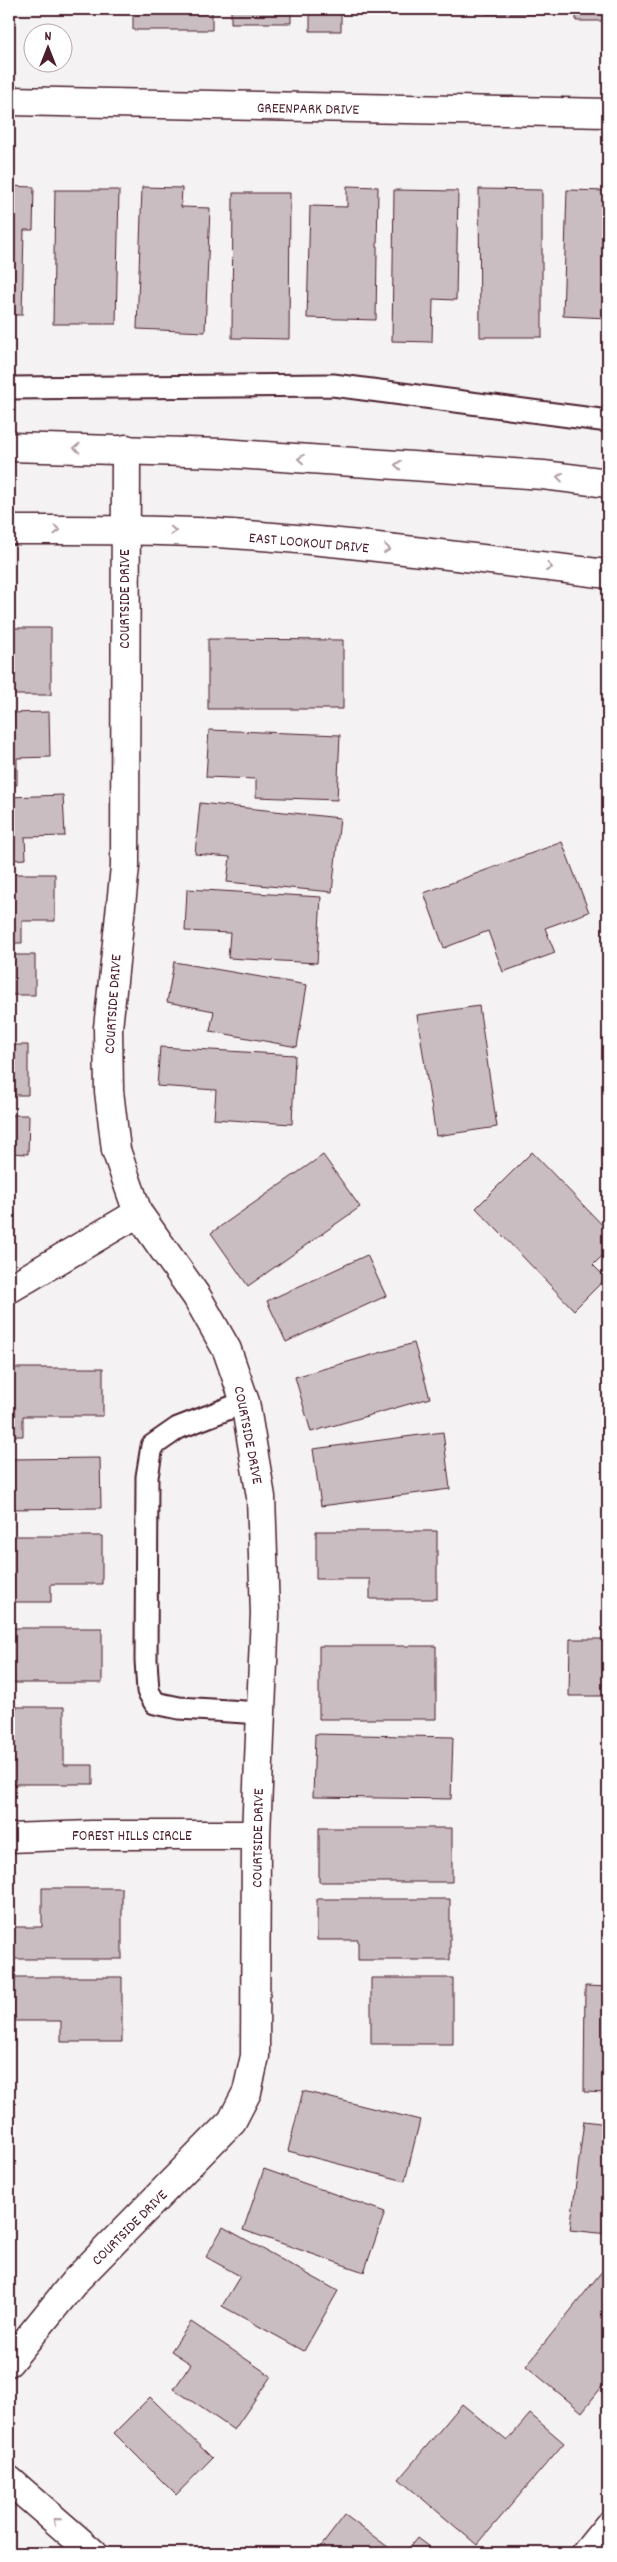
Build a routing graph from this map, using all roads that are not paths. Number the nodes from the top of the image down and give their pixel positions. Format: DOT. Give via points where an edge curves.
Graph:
graph roads {
  1 [pos="9,101"];
  2 [pos="608,113"];
  3 [pos="9,388"];
  4 [pos="608,421"];
  5 [pos="9,447"];
  6 [pos="126,448"];
  7 [pos="608,483"];
  8 [pos="9,530"];
  9 [pos="124,530"];
  10 [pos="608,574"];
  11 [pos="138,1213"];
  12 [pos="9,1288"];
  13 [pos="245,1402"];
  14 [pos="262,1713"];
  15 [pos="256,1835"];
  16 [pos="9,1838"];
  17 [pos="9,2362"];
  18 [pos="9,2480"];
  19 [pos="608,2526"];
  20 [pos="93,2553"];
  21 [pos="586,2553"];
  1 -- 2 [label="street, GREENPARK DRIVE"];
  3 -- 4 [label="lane" via="333,385"];
  6 -- 5 [label="street, one-way"];
  7 -- 6 [label="street, one-way" via="534,474"];
  6 -- 9 [label="street, COURTSIDE DRIVE"];
  8 -- 9 [label="street, EAST LOOKOUT DRIVE, one-way"];
  9 -- 10 [label="street, EAST LOOKOUT DRIVE, one-way" via="217,533 339,544"];
  9 -- 11 [label="street, COURTSIDE DRIVE" via="125,868 108,1028 109,1091 116,1150"];
  11 -- 12 [label="street"];
  11 -- 13 [label="street, COURTSIDE DRIVE" via="197,1297 227,1350"];
  13 -- 14 [label="street, COURTSIDE DRIVE" via="261,1497 265,1613"];
  13 -- 14 [label="lane" via="178,1428 152,1446 147,1477 146,1660 148,1691 155,1703 179,1708"];
  14 -- 15 [label="street, COURTSIDE DRIVE"];
  15 -- 16 [label="street, FOREST HILLS CIRCLE"];
  15 -- 17 [label="street, COURTSIDE DRIVE" via="255,2056 247,2092 232,2121 82,2274"];
  20 -- 18 [label="street, one-way"];
  19 -- 21 [label="street"];
}
